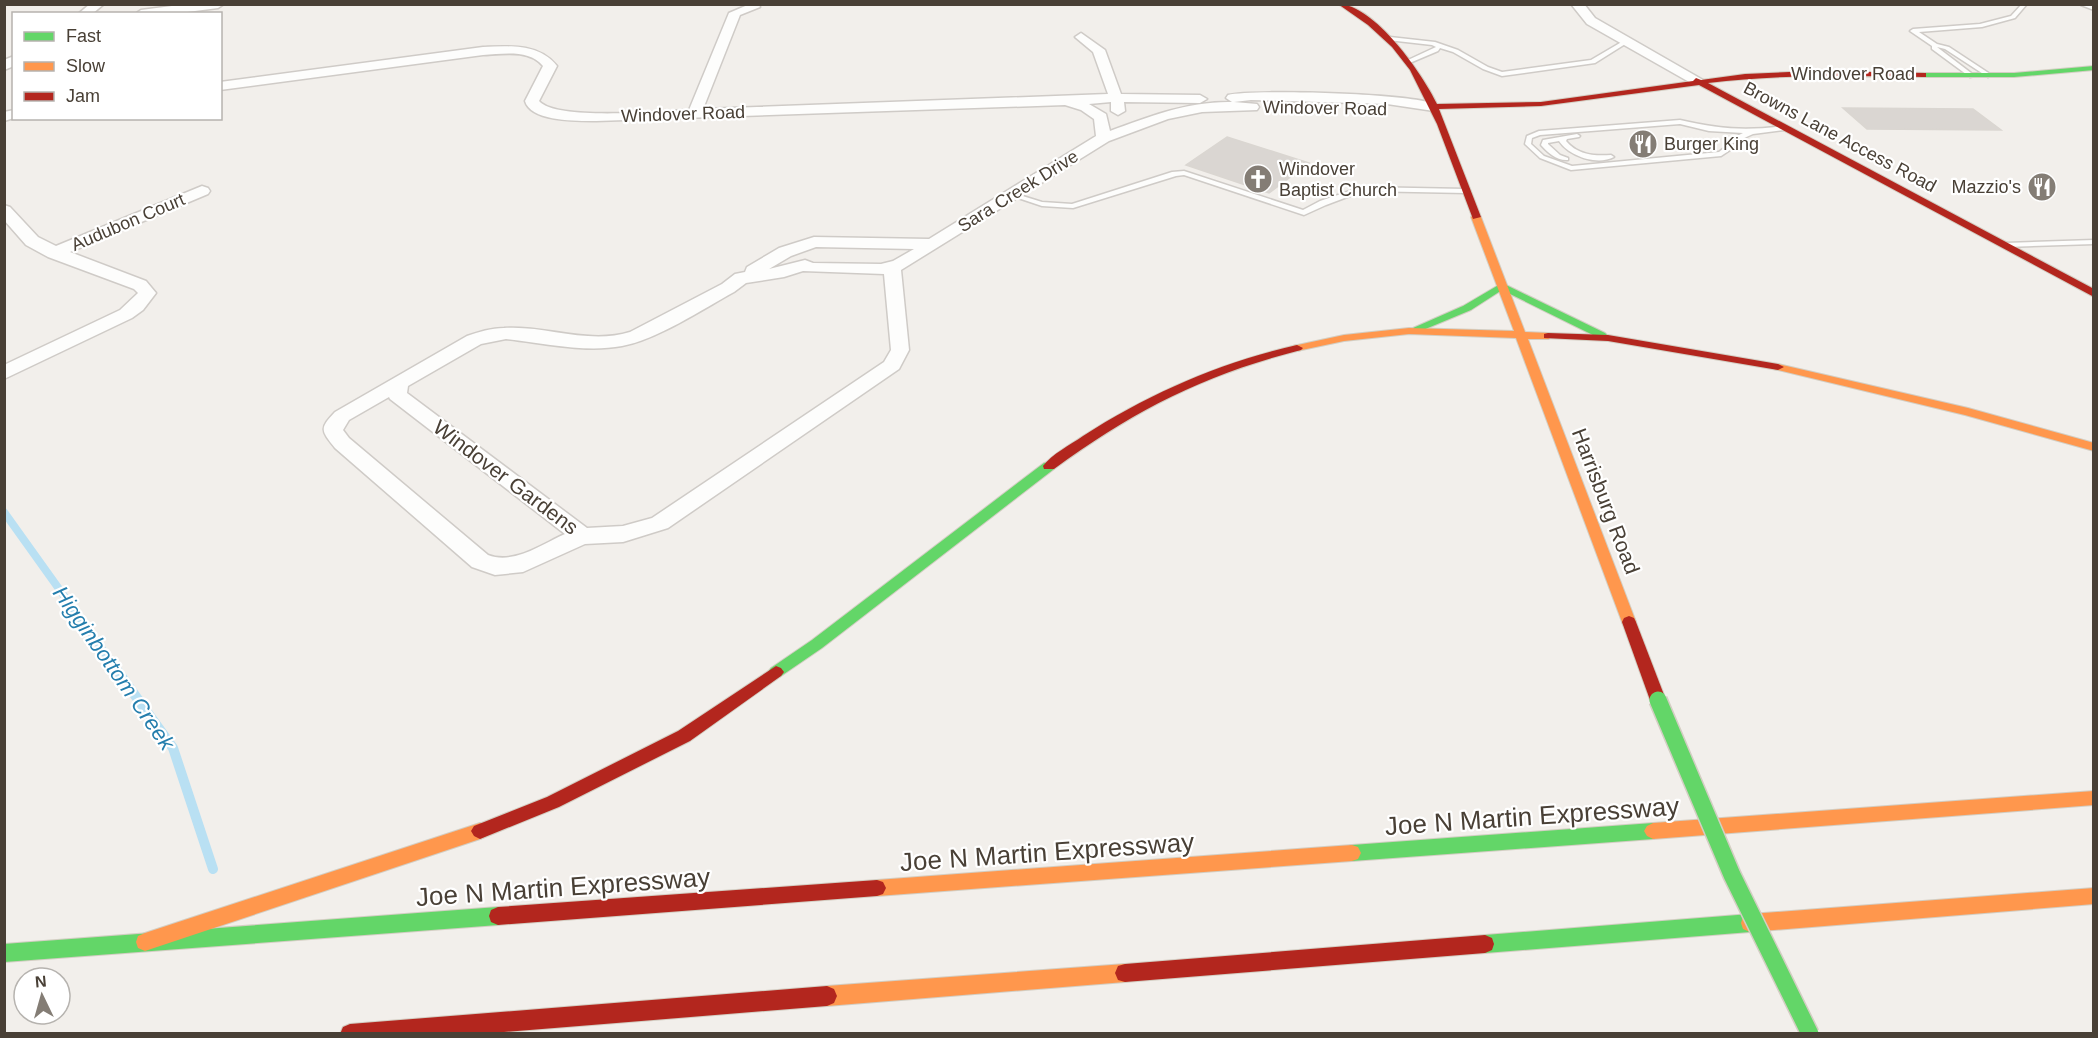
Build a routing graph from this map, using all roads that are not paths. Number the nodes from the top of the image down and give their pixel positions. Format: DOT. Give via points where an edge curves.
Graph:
graph roads {
  1 [pos="218,4"];
  2 [pos="1341,4"];
  3 [pos="1576,4"];
  4 [pos="2025,4"];
  5 [pos="2083,4"];
  6 [pos="2093,6"];
  7 [pos="754,7"];
  8 [pos="156,12"];
  9 [pos="1081,37"];
  10 [pos="1390,39"];
  11 [pos="1627,41"];
  12 [pos="1935,45"];
  13 [pos="1439,46"];
  14 [pos="1410,61"];
  15 [pos="2094,68"];
  16 [pos="1972,76"];
  17 [pos="1989,76"];
  18 [pos="1696,80"];
  19 [pos="222,86"];
  20 [pos="1115,98"];
  21 [pos="1217,99"];
  22 [pos="1061,100"];
  23 [pos="1252,107"];
  24 [pos="1434,107"];
  25 [pos="694,114"];
  26 [pos="1784,128"];
  27 [pos="1709,129"];
  28 [pos="1752,132"];
  29 [pos="1565,137"];
  30 [pos="1104,138"];
  31 [pos="1727,143"];
  32 [pos="1599,158"];
  33 [pos="202,191"];
  34 [pos="1466,191"];
  35 [pos="1013,195"];
  36 [pos="4,210"];
  37 [pos="2094,242"];
  38 [pos="933,244"];
  39 [pos="2000,245"];
  40 [pos="796,248"];
  41 [pos="54,253"];
  42 [pos="805,265"];
  43 [pos="892,267"];
  44 [pos="741,278"];
  45 [pos="1502,286"];
  46 [pos="2094,294"];
  47 [pos="1409,331"];
  48 [pos="1522,336"];
  49 [pos="1608,338"];
  50 [pos="4,373"];
  51 [pos="398,382"];
  52 [pos="2094,447"];
  53 [pos="582,536"];
  54 [pos="2094,798"];
  55 [pos="2094,896"];
  56 [pos="144,942"];
  57 [pos="4,953"];
  58 [pos="350,1034"];
  59 [pos="1810,1034"];
  1 -- 8 [label="street"];
  2 -- 10 [label="main road, Harrisburg Road"];
  3 -- 11 [label="street" via="1591,21"];
  4 -- 12 [label="lane" via="2013,17 1980,26 1913,31"];
  5 -- 6 [label="lane"];
  7 -- 25 [label="street" via="735,13"];
  9 -- 20 [label="street" via="1099,50"];
  10 -- 13 [label="lane"];
  10 -- 14 [label="main road, Harrisburg Road"];
  11 -- 13 [label="lane" via="1593,62 1502,75 1488,71 1453,48"];
  11 -- 18 [label="street"];
  12 -- 16 [label="lane"];
  12 -- 17 [label="lane" via="1947,48"];
  13 -- 14 [label="lane"];
  14 -- 24 [label="main road, Harrisburg Road"];
  15 -- 17 [label="main road, Windover Road"];
  16 -- 17 [label="main road, Windover Road"];
  16 -- 18 [label="main road, Windover Road" via="1822,72"];
  18 -- 24 [label="main road, Windover Road" via="1517,106"];
  18 -- 26 [label="main road, Browns Lane Access Road"];
  19 -- 25 [label="street, Windover Road" via="504,50 531,54 548,62 549,71 532,100 543,112 583,117"];
  20 -- 21 [label="street, Windover Road"];
  20 -- 22 [label="street, Windover Road"];
  20 -- 30 [label="street" via="1117,121"];
  21 -- 23 [label="street, Windover Road"];
  21 -- 24 [label="street, Windover Road" via="1251,96 1387,100"];
  22 -- 25 [label="street, Windover Road"];
  22 -- 30 [label="street" via="1086,107 1101,117"];
  23 -- 24 [label="street, Windover Road"];
  23 -- 30 [label="street, Sara Creek Drive" via="1211,107 1164,116"];
  24 -- 34 [label="main road, Harrisburg Road"];
  26 -- 28 [label="lane"];
  26 -- 39 [label="main road, Browns Lane Access Road"];
  27 -- 28 [label="lane"];
  27 -- 29 [label="lane" via="1682,127"];
  27 -- 31 [label="lane" via="1680,122 1539,133 1529,137 1528,144 1542,157 1571,168 1721,154 1728,149"];
  28 -- 31 [label="lane"];
  29 -- 32 [label="lane" via="1562,141 1574,154"];
  29 -- 32 [label="lane" via="1545,141 1544,145 1567,159"];
  30 -- 35 [label="street, Sara Creek Drive"];
  31 -- 32 [label="lane" via="1704,151"];
  33 -- 41 [label="street, Audubon Court"];
  34 -- 35 [label="lane" via="1362,189 1304,213 1184,173 1073,206 1042,204"];
  34 -- 45 [label="main road, Harrisburg Road"];
  35 -- 38 [label="street, Sara Creek Drive"];
  36 -- 41 [label="street" via="32,241"];
  37 -- 39 [label="lane"];
  38 -- 40 [label="street" via="827,241"];
  38 -- 43 [label="street"];
  39 -- 46 [label="main road, Browns Lane Access Road"];
  40 -- 42 [label="street"];
  40 -- 44 [label="street"];
  41 -- 50 [label="street" via="141,285 146,297 126,314"];
  42 -- 43 [label="street"];
  42 -- 44 [label="street"];
  43 -- 53 [label="street, Windover Gardens" via="900,350 888,369 660,523 623,534"];
  44 -- 51 [label="street" via="637,336 621,341 599,343 506,333 490,335"];
  45 -- 47 [label="main road" via="1467,308"];
  45 -- 48 [label="main road, Harrisburg Road"];
  45 -- 49 [label="main road"];
  47 -- 48 [label="main road"];
  47 -- 56 [label="main road" via="1290,349 1173,388 1093,434 817,644 684,736 553,802 453,842"];
  48 -- 49 [label="main road"];
  48 -- 59 [label="main road, Harrisburg Road, bridge" via="1658,700 1732,875"];
  49 -- 52 [label="main road" via="1796,371"];
  51 -- 53 [label="street, Windover Gardens" via="397,395"];
  51 -- 53 [label="street" via="336,420 333,431 342,443 480,561 495,567 523,564"];
  54 -- 56 [label="main road, Joe N Martin Expressway"];
  55 -- 58 [label="main road"];
  56 -- 57 [label="main road, Joe N Martin Expressway"];
}
